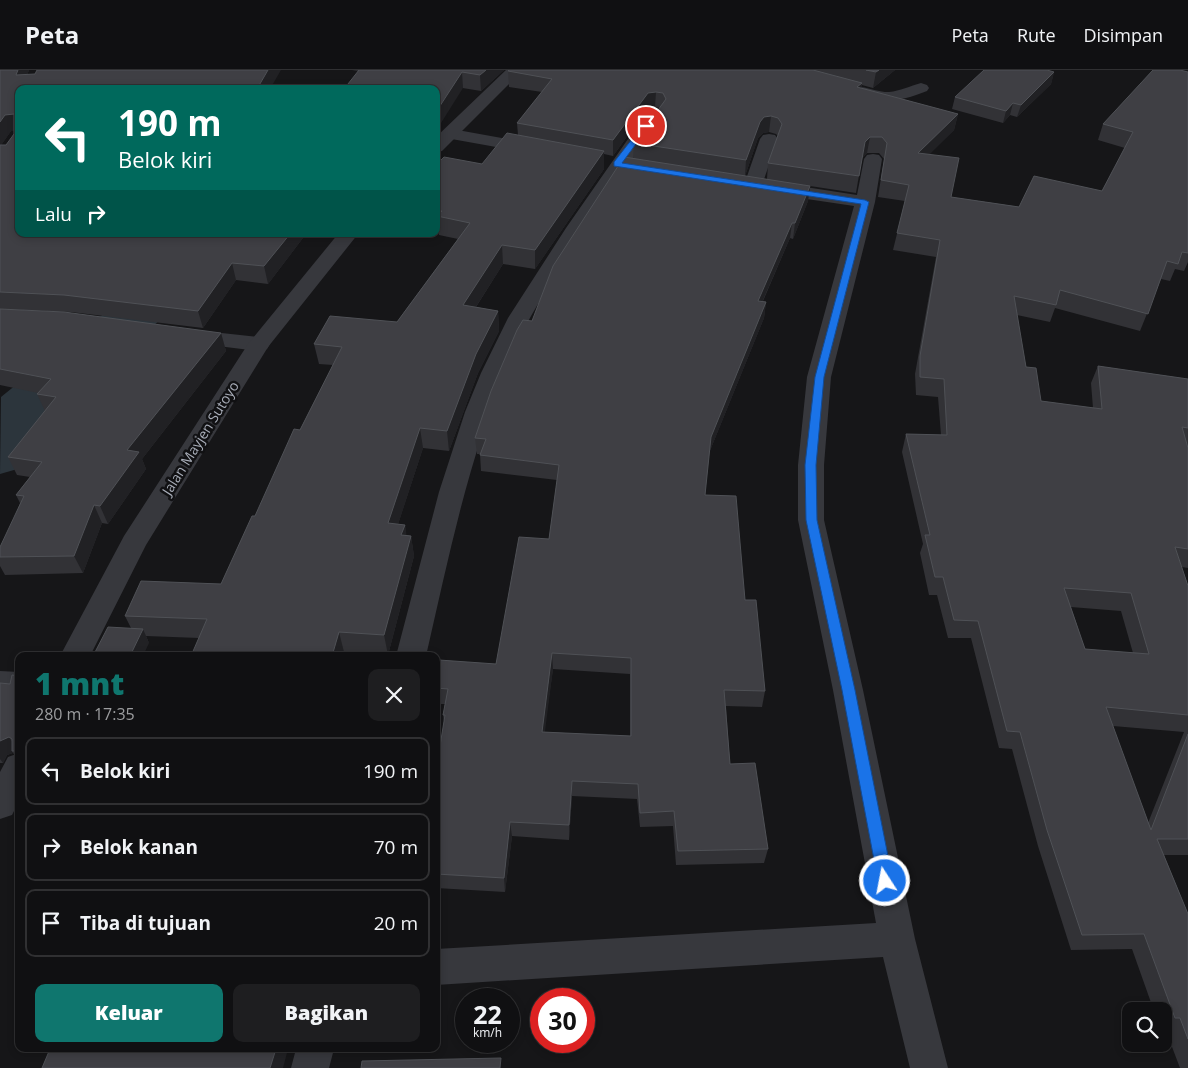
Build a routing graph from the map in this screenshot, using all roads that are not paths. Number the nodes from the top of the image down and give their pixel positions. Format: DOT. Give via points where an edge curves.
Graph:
graph roads {
  1 [pos="515,70"];
  2 [pos="846,88"];
  3 [pos="921,88"];
  4 [pos="655,114"];
  5 [pos="452,134"];
  6 [pos="769,139"];
  7 [pos="440,144"];
  8 [pos="549,152"];
  9 [pos="874,159"];
  10 [pos="734,182"];
  11 [pos="753,185"];
  12 [pos="865,202"];
  13 [pos="346,237"];
  14 [pos="166,334"];
  15 [pos="259,344"];
  16 [pos="77,652"];
  17 [pos="412,652"];
  18 [pos="15,775"];
  19 [pos="0,805"];
  20 [pos="896,939"];
  21 [pos="440,967"];
  22 [pos="314,1052"];
  23 [pos="310,1068"];
  24 [pos="929,1068"];
  1 -- 5 [label="street"];
  2 -- 3 [label="street" via="889,98"];
  4 -- 17 [label="street" via="572,232 510,335 465,446"];
  5 -- 7 [label="street"];
  5 -- 8 [label="street"];
  6 -- 11 [label="street"];
  9 -- 12 [label="street"];
  10 -- 11 [label="street"];
  11 -- 12 [label="street"];
  12 -- 20 [label="street" via="819,377 811,465 811,520"];
  13 -- 15 [label="street, Jalan Mayjen Sutoyo"];
  14 -- 15 [label="street"];
  15 -- 16 [label="street, Jalan Mayjen Sutoyo" via="134,543"];
  18 -- 19 [label="street"];
  20 -- 21 [label="street"];
  20 -- 24 [label="street"];
  22 -- 23 [label="street"];
}
